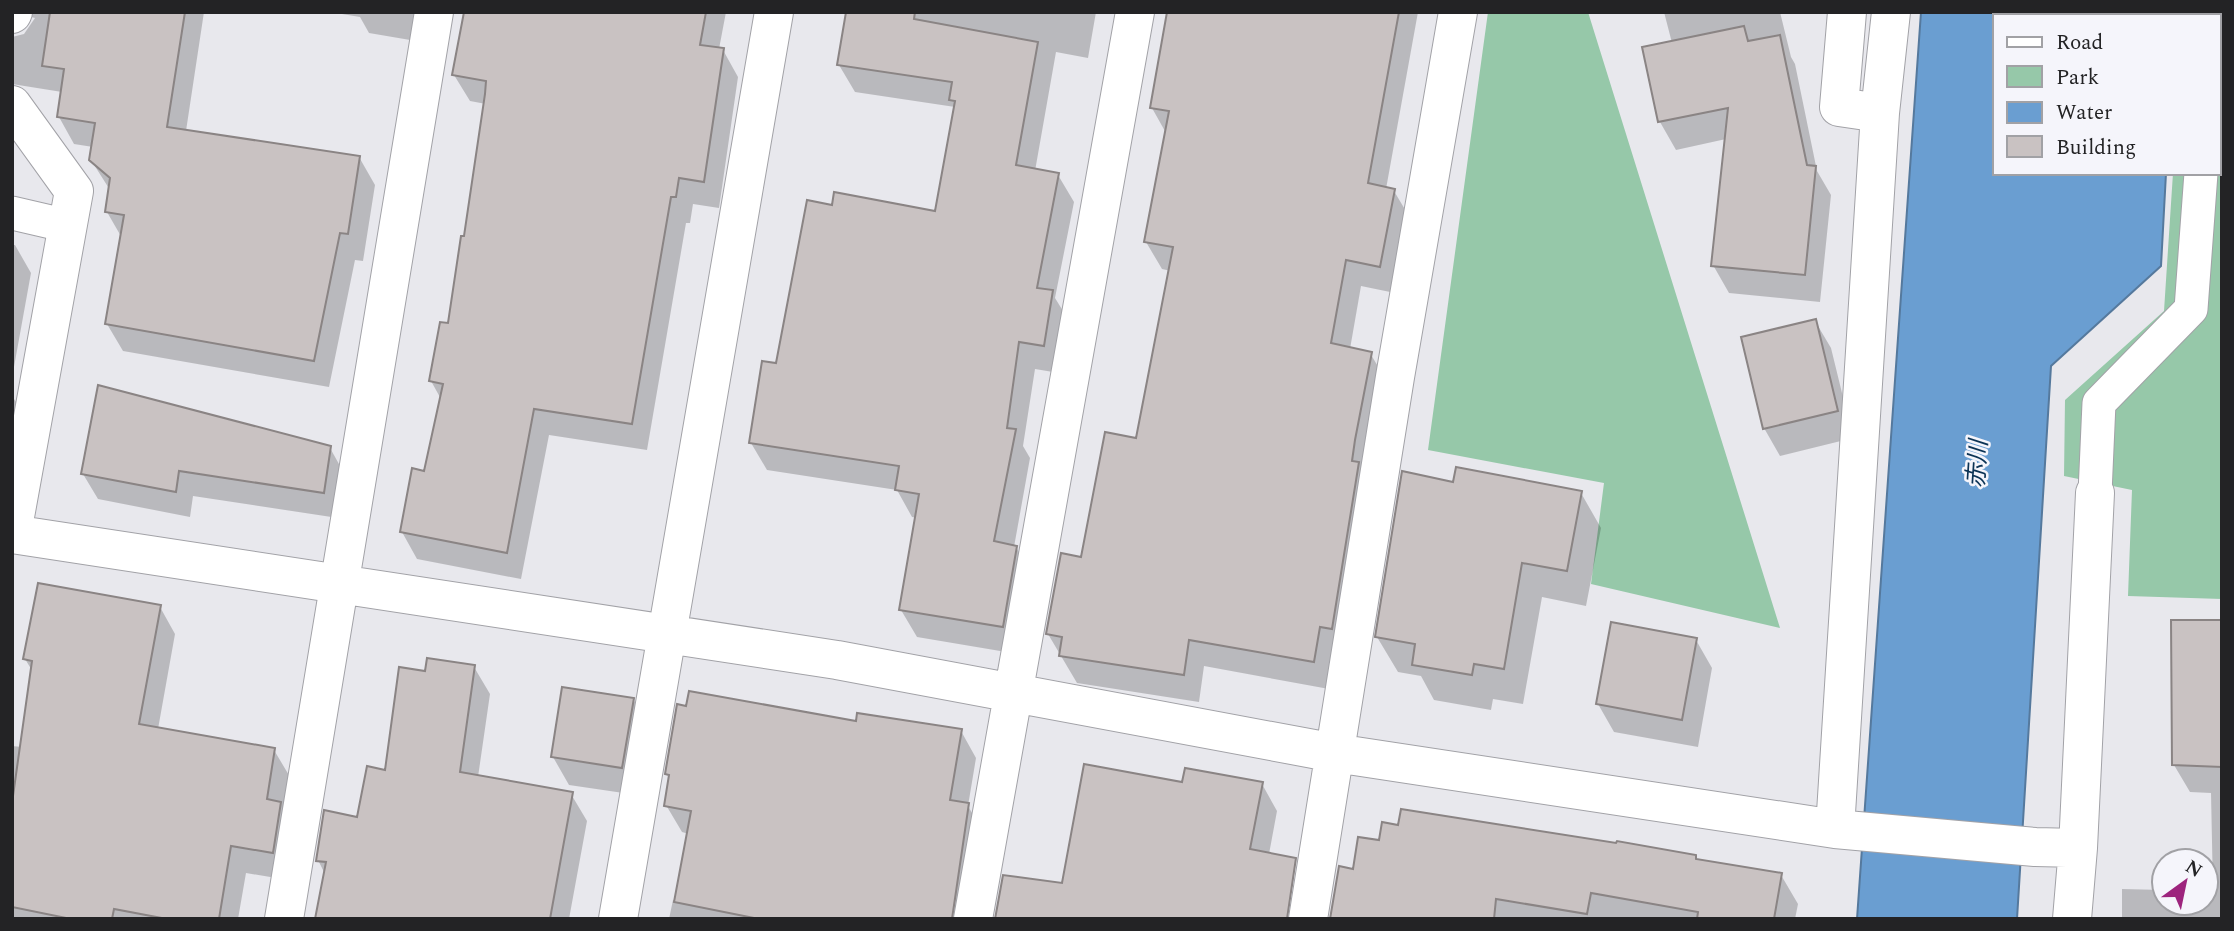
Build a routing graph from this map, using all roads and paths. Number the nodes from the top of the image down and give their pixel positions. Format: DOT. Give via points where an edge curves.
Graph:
graph roads {
  1 [pos="434,12"];
  2 [pos="774,12"];
  3 [pos="1135,12"];
  4 [pos="1458,12"];
  5 [pos="1847,12"];
  6 [pos="1891,12"];
  7 [pos="12,105"];
  8 [pos="1880,113"];
  9 [pos="2201,175"];
  10 [pos="12,214"];
  11 [pos="68,226"];
  12 [pos="2095,493"];
  13 [pos="12,533"];
  14 [pos="338,585"];
  15 [pos="667,634"];
  16 [pos="1014,695"];
  17 [pos="1335,753"];
  18 [pos="1843,830"];
  19 [pos="2078,848"];
  20 [pos="284,919"];
  21 [pos="618,919"];
  22 [pos="974,919"];
  23 [pos="1308,919"];
  24 [pos="2072,919"];
  1 -- 14 [label="street"];
  2 -- 15 [label="street"];
  3 -- 16 [label="street"];
  4 -- 17 [label="street"];
  5 -- 8 [label="street" via="1839,107"];
  6 -- 8 [label="street"];
  7 -- 11 [label="street" via="74,191"];
  8 -- 18 [label="street"];
  9 -- 12 [label="lane" via="2191,309 2099,403"];
  10 -- 11 [label="lane"];
  11 -- 13 [label="street"];
  12 -- 19 [label="street"];
  13 -- 14 [label="street"];
  14 -- 15 [label="street"];
  14 -- 20 [label="street"];
  15 -- 16 [label="street" via="837,660"];
  15 -- 21 [label="street"];
  16 -- 17 [label="street"];
  16 -- 22 [label="street"];
  17 -- 18 [label="street"];
  17 -- 23 [label="street"];
  18 -- 19 [label="street"];
  19 -- 24 [label="street"];
}
